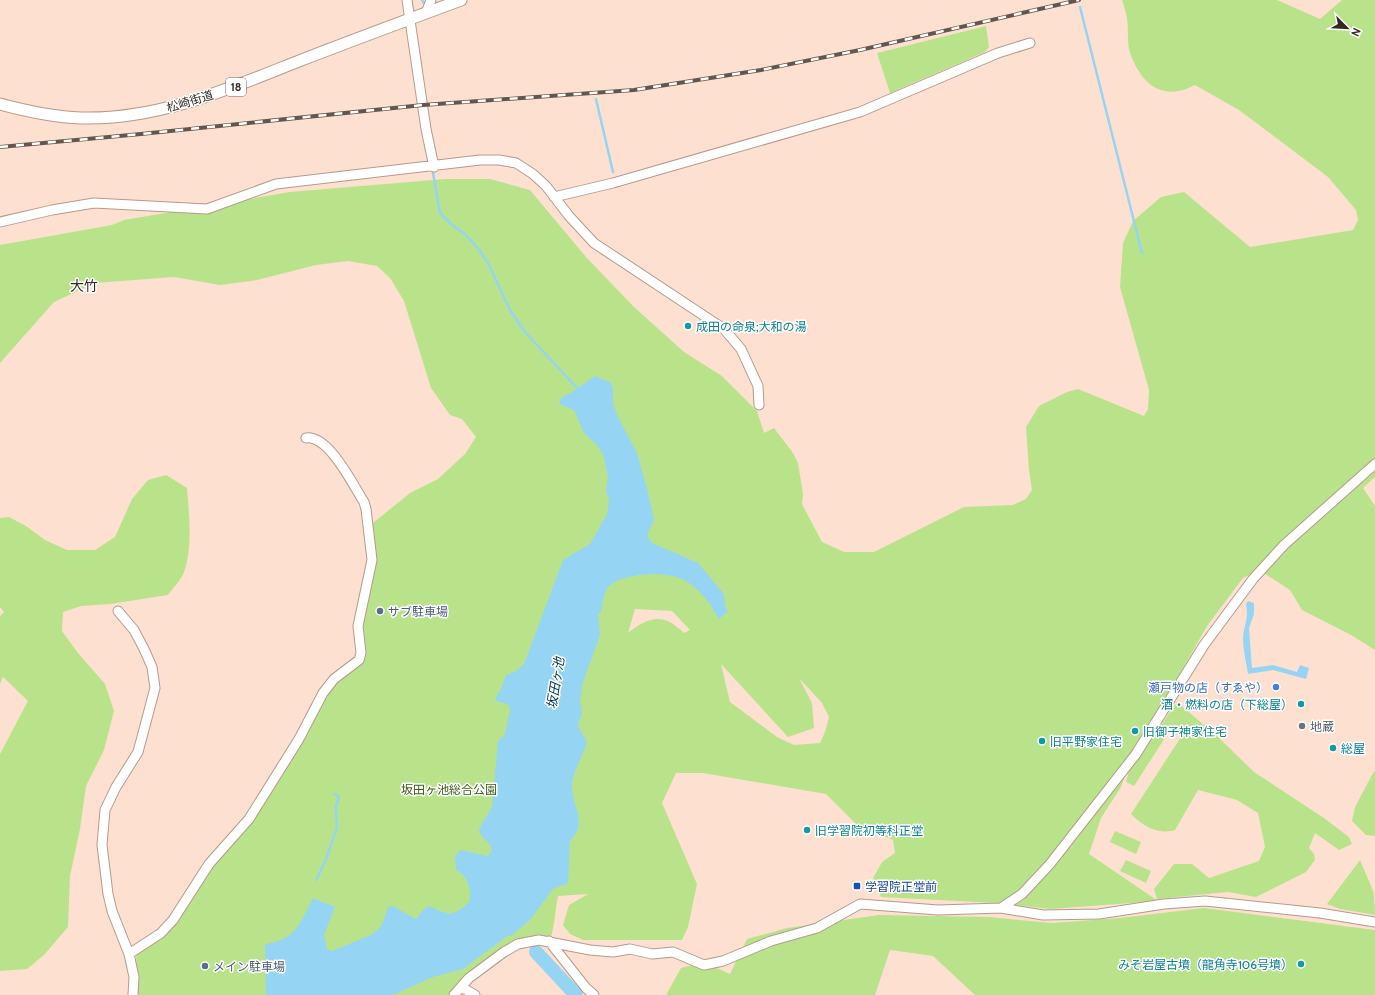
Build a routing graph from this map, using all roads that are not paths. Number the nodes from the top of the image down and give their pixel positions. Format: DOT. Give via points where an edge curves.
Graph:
graph roads {
  1 [pos="407,0"];
  2 [pos="431,0"];
  3 [pos="461,0"];
  4 [pos="426,13"];
  5 [pos="409,19"];
  6 [pos="1030,43"];
  7 [pos="0,104"];
  8 [pos="434,167"];
  9 [pos="554,197"];
  10 [pos="0,222"];
  11 [pos="759,405"];
  12 [pos="306,438"];
  13 [pos="1375,464"];
  14 [pos="118,611"];
  15 [pos="1001,908"];
  16 [pos="1375,922"];
  17 [pos="548,941"];
  18 [pos="129,954"];
  19 [pos="461,987"];
  20 [pos="133,995"];
  21 [pos="454,995"];
  22 [pos="475,995"];
  23 [pos="594,995"];
  1 -- 5 [label="street"];
  2 -- 4 [label="street"];
  3 -- 4 [label="main road, 松崎街道 / 18"];
  4 -- 5 [label="main road, 松崎街道 / 18"];
  5 -- 7 [label="main road, 松崎街道 / 18" via="241,85 172,108 118,116 79,118 35,113"];
  5 -- 8 [label="street"];
  6 -- 9 [label="street" via="986,58 860,112 613,183"];
  8 -- 9 [label="street" via="480,160 516,163 533,174"];
  8 -- 10 [label="street" via="276,184 207,209 94,203"];
  9 -- 11 [label="street" via="594,243 724,329 741,349 758,386"];
  12 -- 18 [label="street" via="316,440 328,449 364,502 366,509 372,560 358,626 360,658 334,679 323,693 299,739 249,818 209,864 173,920 161,933"];
  13 -- 15 [label="street" via="1284,545 1253,579 1204,645 1136,754 1040,875 1022,894"];
  14 -- 18 [label="street" via="134,630 144,649 152,667 155,688 138,752 105,810 102,845 108,894"];
  15 -- 16 [label="street" via="1043,915 1099,914 1205,901 1320,912"];
  15 -- 17 [label="street" via="938,910 860,904 817,928 771,941 723,962 704,964 673,952 652,954 630,949 613,952 590,950"];
  17 -- 19 [label="street" via="518,944 479,970"];
  17 -- 23 [label="street"];
  18 -- 20 [label="street" via="134,977"];
  19 -- 21 [label="street"];
  19 -- 22 [label="street"];
}
